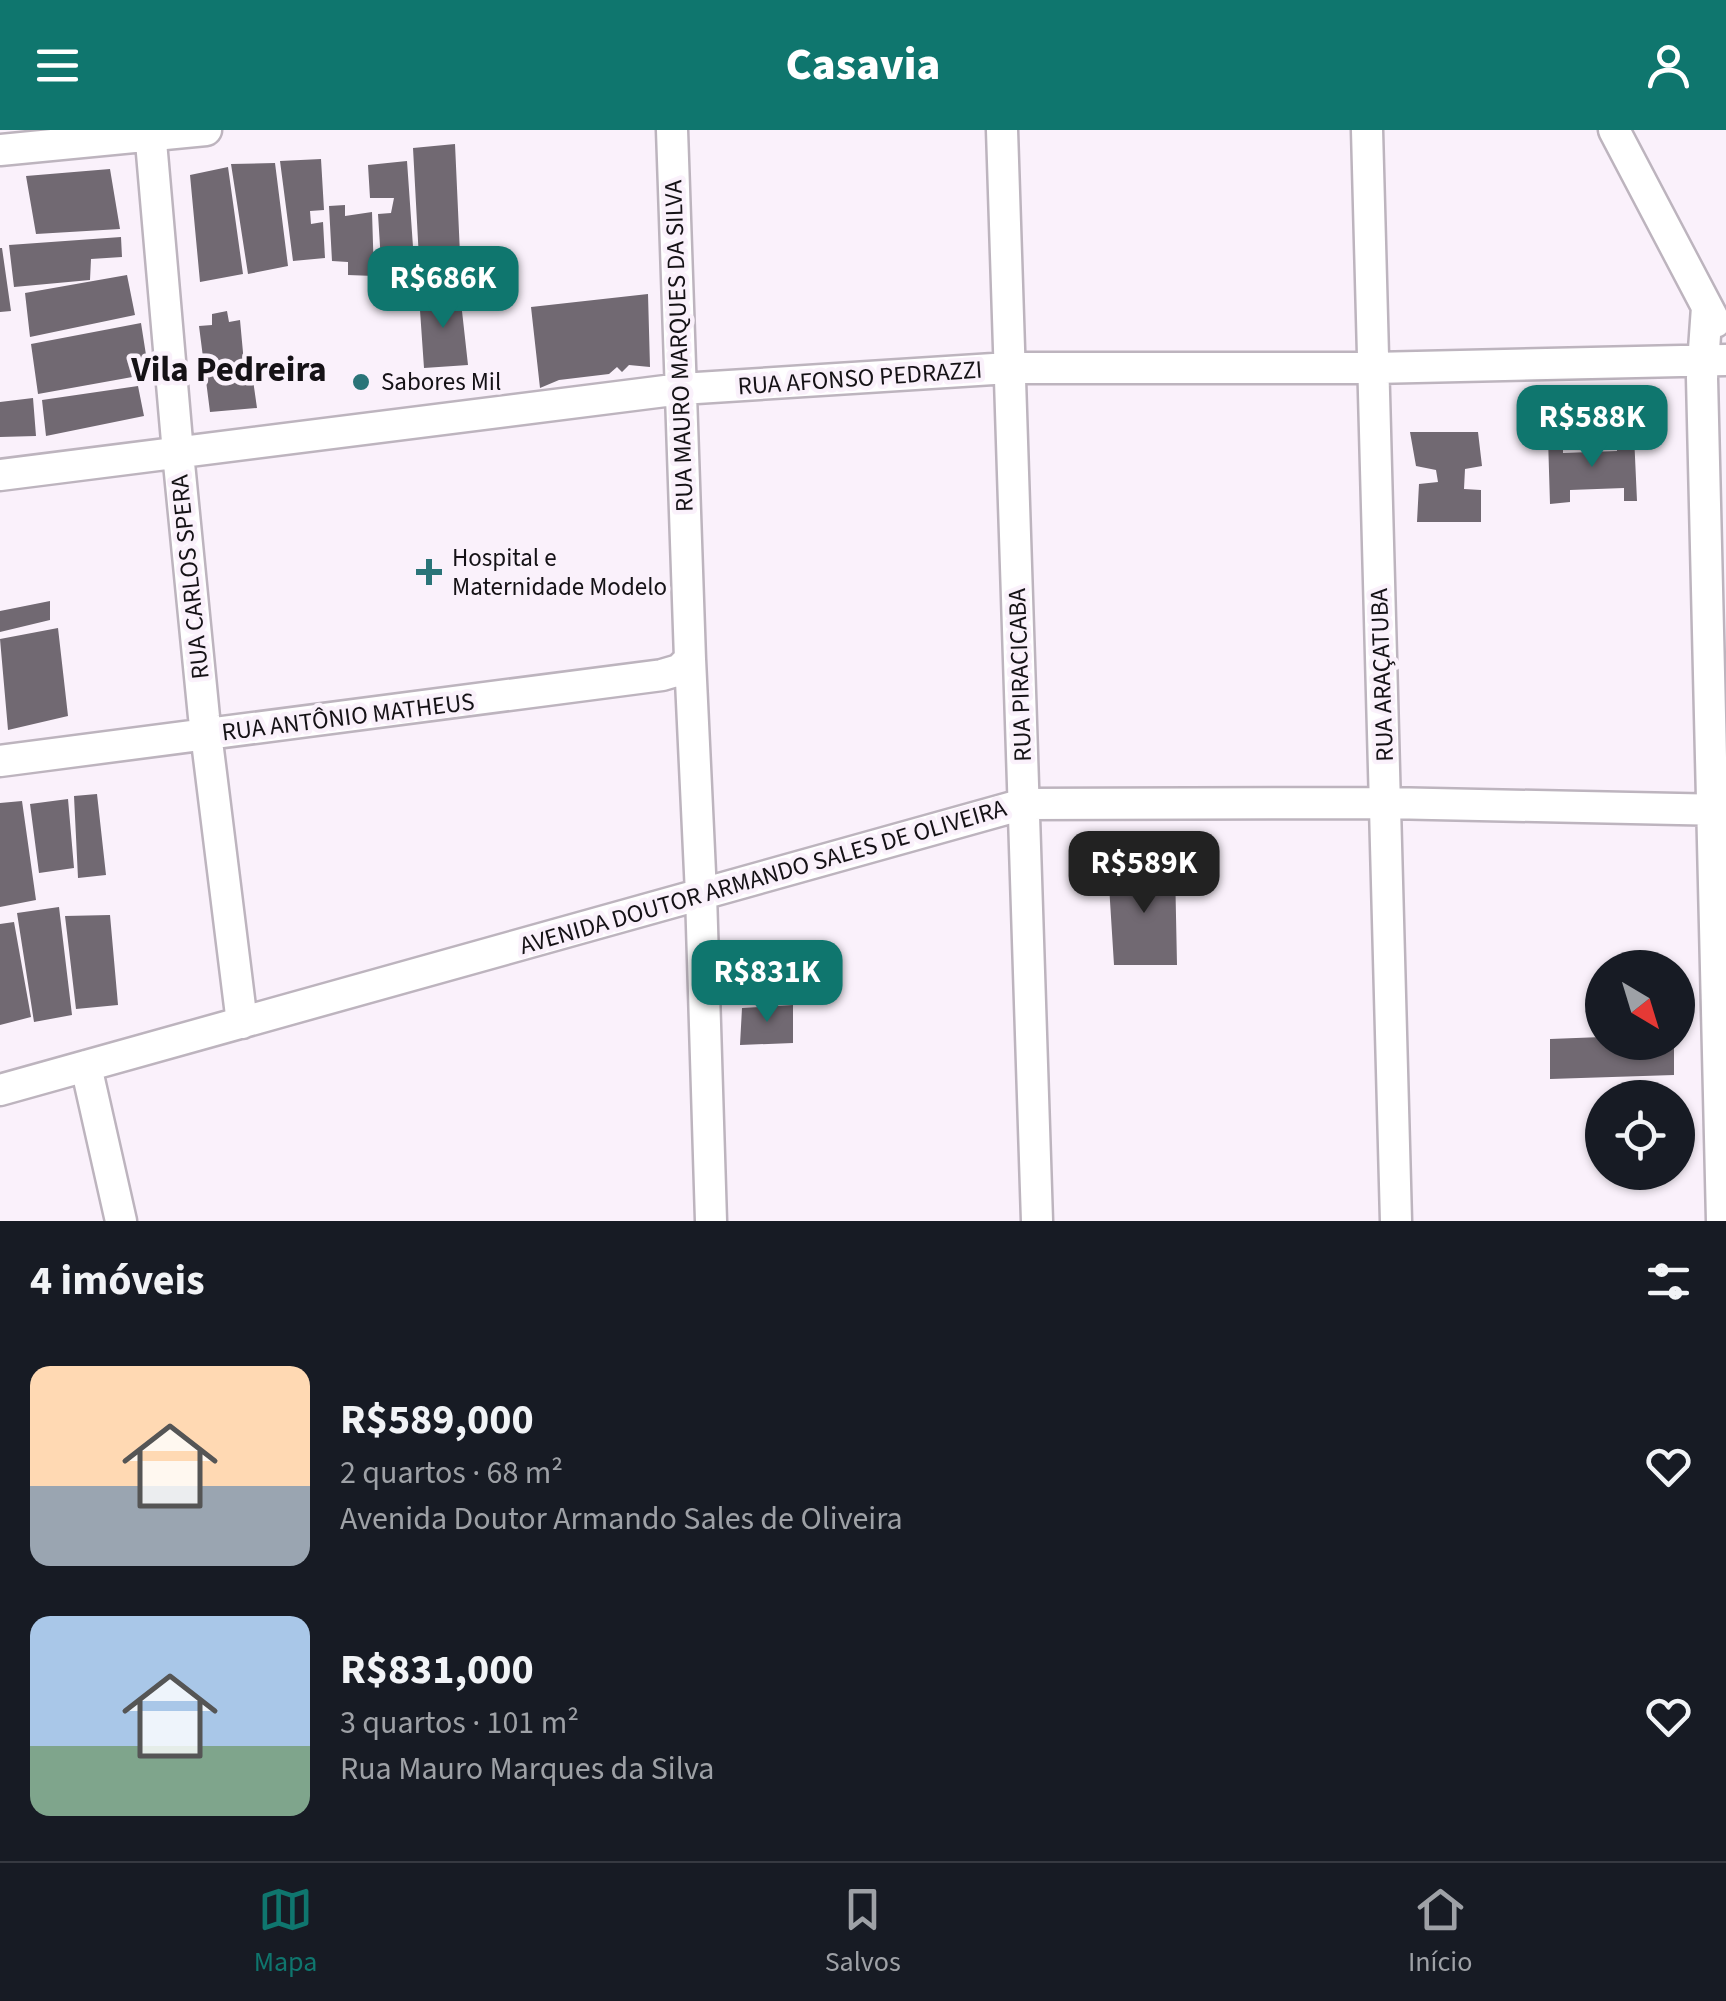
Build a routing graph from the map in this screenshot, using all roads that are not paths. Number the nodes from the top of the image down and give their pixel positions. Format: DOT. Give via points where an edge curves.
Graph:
graph roads {
  1 [pos="206,130"];
  2 [pos="672,130"];
  3 [pos="1002,130"];
  4 [pos="1367,130"];
  5 [pos="1614,130"];
  6 [pos="150,133"];
  7 [pos="0,150"];
  8 [pos="1718,355"];
  9 [pos="1009,368"];
  10 [pos="1373,368"];
  11 [pos="681,388"];
  12 [pos="178,453"];
  13 [pos="0,475"];
  14 [pos="690,659"];
  15 [pos="206,735"];
  16 [pos="0,762"];
  17 [pos="1386,803"];
  18 [pos="1024,804"];
  19 [pos="1719,810"];
  20 [pos="702,894"];
  21 [pos="242,1023"];
  22 [pos="86,1066"];
  23 [pos="0,1090"];
  24 [pos="121,1221"];
  25 [pos="711,1221"];
  26 [pos="1037,1221"];
  27 [pos="1396,1221"];
  28 [pos="1722,1221"];
  1 -- 6 [label="street"];
  2 -- 11 [label="street, RUA MAURO MARQUES DA SILVA"];
  3 -- 9 [label="street, RUA PIRACICABA"];
  4 -- 10 [label="street, RUA ARAÇATUBA"];
  5 -- 8 [label="street" via="1707,307"];
  6 -- 7 [label="street"];
  6 -- 12 [label="street, RUA CARLOS SPERA"];
  8 -- 10 [label="street, RUA AFONSO PEDRAZZI"];
  8 -- 19 [label="street"];
  9 -- 10 [label="street, RUA AFONSO PEDRAZZI"];
  9 -- 11 [label="street, RUA AFONSO PEDRAZZI"];
  9 -- 18 [label="street, RUA PIRACICABA"];
  10 -- 17 [label="street, RUA ARAÇATUBA"];
  11 -- 12 [label="street, RUA AFONSO PEDRAZZI"];
  11 -- 14 [label="street, RUA MAURO MARQUES DA SILVA"];
  12 -- 13 [label="street, RUA AFONSO PEDRAZZI"];
  12 -- 15 [label="street, RUA CARLOS SPERA"];
  14 -- 15 [label="street, RUA ANTÔNIO MATHEUS" via="662,676"];
  14 -- 20 [label="street, RUA MAURO MARQUES DA SILVA"];
  15 -- 16 [label="street, RUA ANTÔNIO MATHEUS"];
  15 -- 21 [label="street, RUA CARLOS SPERA"];
  17 -- 18 [label="street, AVENIDA DOUTOR ARMANDO SALES DE OLIVEIRA"];
  17 -- 19 [label="street, AVENIDA DOUTOR ARMANDO SALES DE OLIVEIRA"];
  17 -- 27 [label="street, RUA ARAÇATUBA"];
  18 -- 20 [label="street, AVENIDA DOUTOR ARMANDO SALES DE OLIVEIRA"];
  18 -- 26 [label="street, RUA PIRACICABA"];
  19 -- 28 [label="street"];
  20 -- 21 [label="street, AVENIDA DOUTOR ARMANDO SALES DE OLIVEIRA"];
  20 -- 25 [label="street, RUA MAURO MARQUES DA SILVA"];
  21 -- 22 [label="street, AVENIDA DOUTOR ARMANDO SALES DE OLIVEIRA"];
  22 -- 23 [label="street, AVENIDA DOUTOR ARMANDO SALES DE OLIVEIRA"];
  22 -- 24 [label="street"];
}
